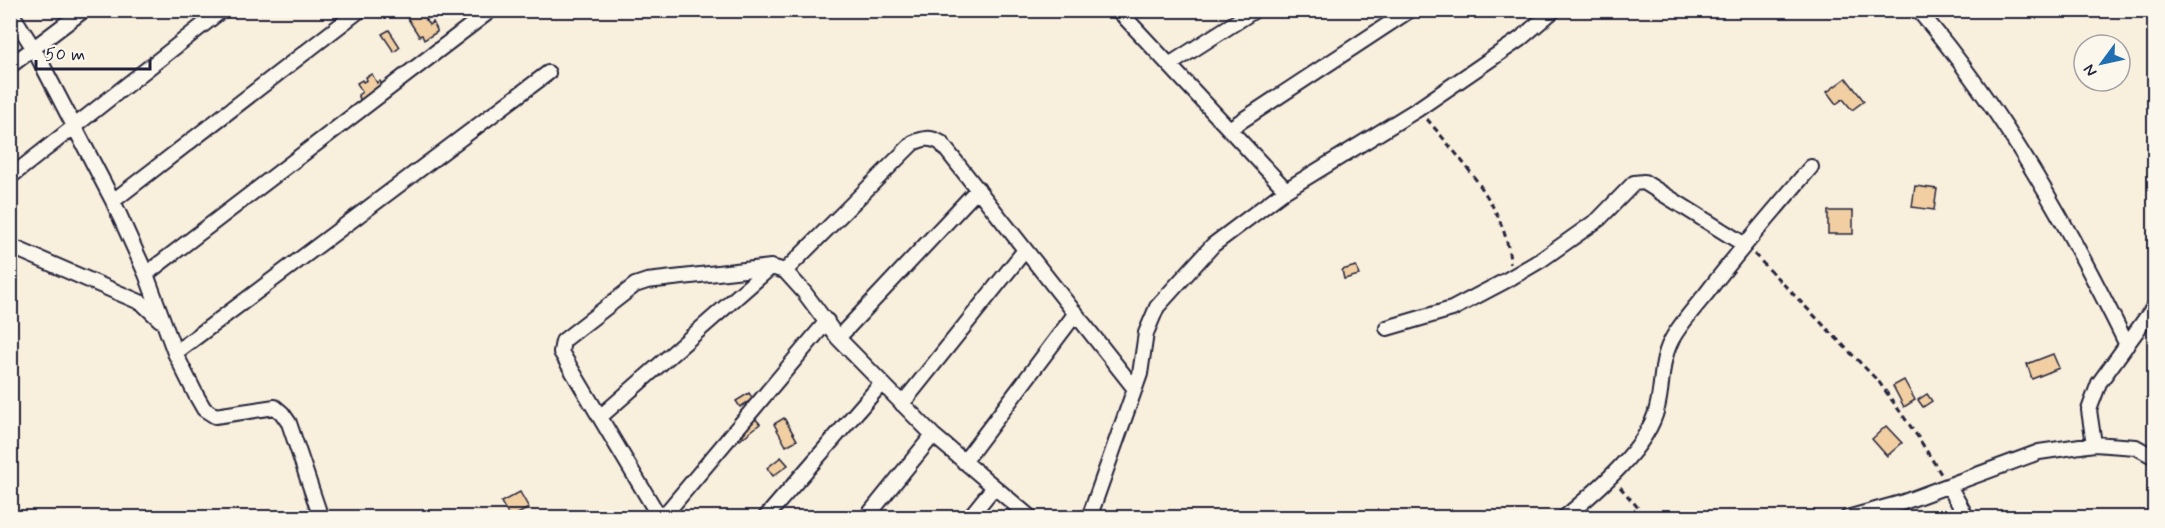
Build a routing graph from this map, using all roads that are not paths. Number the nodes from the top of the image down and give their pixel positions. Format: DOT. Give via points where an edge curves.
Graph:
graph roads {
  1 [pos="10,10"];
  2 [pos="84,10"];
  3 [pos="222,10"];
  4 [pos="360,10"];
  5 [pos="492,10"];
  6 [pos="1118,10"];
  7 [pos="1256,10"];
  8 [pos="1410,10"];
  9 [pos="1554,10"];
  10 [pos="1918,10"];
  11 [pos="34,49"];
  12 [pos="1169,65"];
  13 [pos="10,66"];
  14 [pos="548,73"];
  15 [pos="74,126"];
  16 [pos="1229,129"];
  17 [pos="1811,167"];
  18 [pos="10,177"];
  19 [pos="978,189"];
  20 [pos="1286,190"];
  21 [pos="113,201"];
  22 [pos="1745,244"];
  23 [pos="10,246"];
  24 [pos="1025,250"];
  25 [pos="771,267"];
  26 [pos="785,271"];
  27 [pos="146,274"];
  28 [pos="2154,308"];
  29 [pos="1076,313"];
  30 [pos="827,321"];
  31 [pos="164,324"];
  32 [pos="1387,328"];
  33 [pos="838,338"];
  34 [pos="2127,345"];
  35 [pos="175,353"];
  36 [pos="881,384"];
  37 [pos="1135,389"];
  38 [pos="902,404"];
  39 [pos="600,417"];
  40 [pos="933,435"];
  41 [pos="2094,444"];
  42 [pos="2154,457"];
  43 [pos="964,462"];
  44 [pos="1949,486"];
  45 [pos="994,487"];
  46 [pos="321,518"];
  47 [pos="661,518"];
  48 [pos="765,518"];
  49 [pos="866,518"];
  50 [pos="969,518"];
  51 [pos="1030,518"];
  52 [pos="1089,518"];
  53 [pos="1564,518"];
  54 [pos="1847,518"];
  55 [pos="1967,518"];
  1 -- 11 [label="street"];
  2 -- 11 [label="street"];
  3 -- 15 [label="street"];
  4 -- 21 [label="street"];
  5 -- 27 [label="street"];
  6 -- 12 [label="street"];
  7 -- 12 [label="street"];
  8 -- 16 [label="street"];
  9 -- 20 [label="street" via="1520,39 1418,108"];
  10 -- 34 [label="street" via="1995,111 2088,267"];
  11 -- 13 [label="street"];
  11 -- 15 [label="street"];
  12 -- 16 [label="street"];
  14 -- 35 [label="street"];
  15 -- 18 [label="street"];
  15 -- 21 [label="street"];
  16 -- 20 [label="street"];
  17 -- 22 [label="street"];
  19 -- 24 [label="street"];
  19 -- 26 [label="street" via="941,143 932,138 922,139 913,143"];
  19 -- 33 [label="street"];
  20 -- 37 [label="street" via="1213,245 1157,307 1146,333"];
  21 -- 27 [label="street"];
  22 -- 32 [label="street" via="1644,182 1634,183 1599,219 1507,280 1452,309"];
  22 -- 53 [label="street" via="1675,334 1664,355 1657,411 1647,432 1611,477"];
  23 -- 31 [label="street" via="142,303"];
  24 -- 29 [label="street"];
  24 -- 38 [label="street"];
  25 -- 26 [label="street"];
  25 -- 39 [label="street"];
  25 -- 39 [label="street" via="634,285 563,340 561,352"];
  26 -- 30 [label="street"];
  27 -- 31 [label="street"];
  28 -- 34 [label="street"];
  29 -- 37 [label="street"];
  29 -- 43 [label="street"];
  30 -- 33 [label="street"];
  30 -- 47 [label="street"];
  31 -- 35 [label="street"];
  33 -- 36 [label="street"];
  34 -- 41 [label="street" via="2099,384 2089,410"];
  35 -- 46 [label="street" via="204,409 215,416 275,407 282,413 289,423"];
  36 -- 38 [label="street"];
  36 -- 48 [label="street"];
  37 -- 52 [label="street"];
  38 -- 40 [label="street"];
  39 -- 47 [label="street"];
  40 -- 43 [label="street"];
  40 -- 49 [label="street"];
  41 -- 42 [label="street" via="2136,447"];
  41 -- 44 [label="street" via="2039,452"];
  43 -- 45 [label="street"];
  44 -- 54 [label="street"];
  44 -- 55 [label="street"];
  45 -- 50 [label="street"];
  45 -- 51 [label="street"];
}
